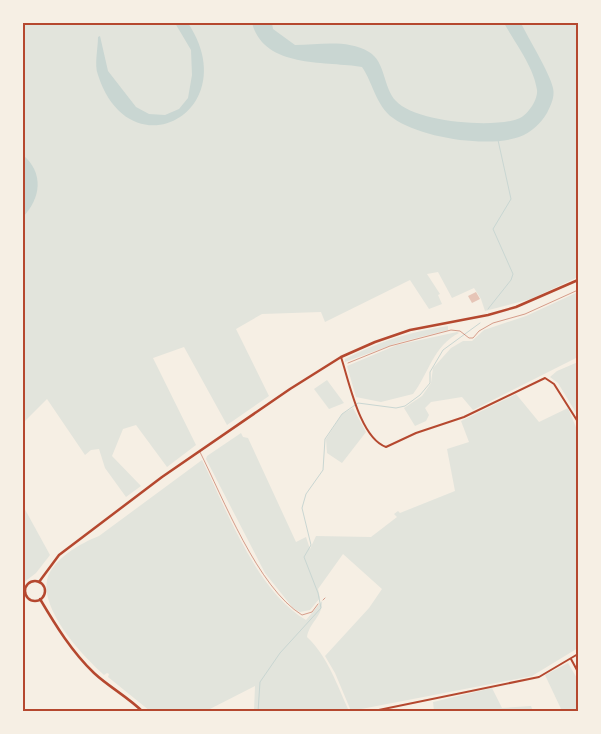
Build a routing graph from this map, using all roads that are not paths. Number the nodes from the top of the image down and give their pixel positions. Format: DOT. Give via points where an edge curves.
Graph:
graph roads {
  1 [pos="578,280"];
  2 [pos="341,357"];
  3 [pos="578,422"];
  4 [pos="199,451"];
  5 [pos="39,582"];
  6 [pos="24,593"];
  7 [pos="325,598"];
  8 [pos="40,599"];
  9 [pos="323,600"];
  10 [pos="318,604"];
  11 [pos="578,654"];
  12 [pos="571,659"];
  13 [pos="578,672"];
  14 [pos="143,712"];
  15 [pos="369,712"];
  1 -- 2 [label="main road" via="516,307 392,335"];
  2 -- 3 [label="street" via="356,407 372,437 383,446 389,447 416,433 464,418 545,378 554,384"];
  2 -- 4 [label="main road"];
  4 -- 5 [label="main road" via="58,555"];
  4 -- 10 [label="lane" via="246,546 290,608 302,615 312,612"];
  5 -- 6 [label="main road" via="29,583"];
  5 -- 8 [label="main road" via="44,592"];
  6 -- 8 [label="main road" via="29,599"];
  7 -- 9 [label="lane"];
  8 -- 14 [label="main road" via="66,642 82,661"];
  11 -- 12 [label="street"];
  12 -- 13 [label="street"];
  12 -- 15 [label="street" via="539,677"];
}
